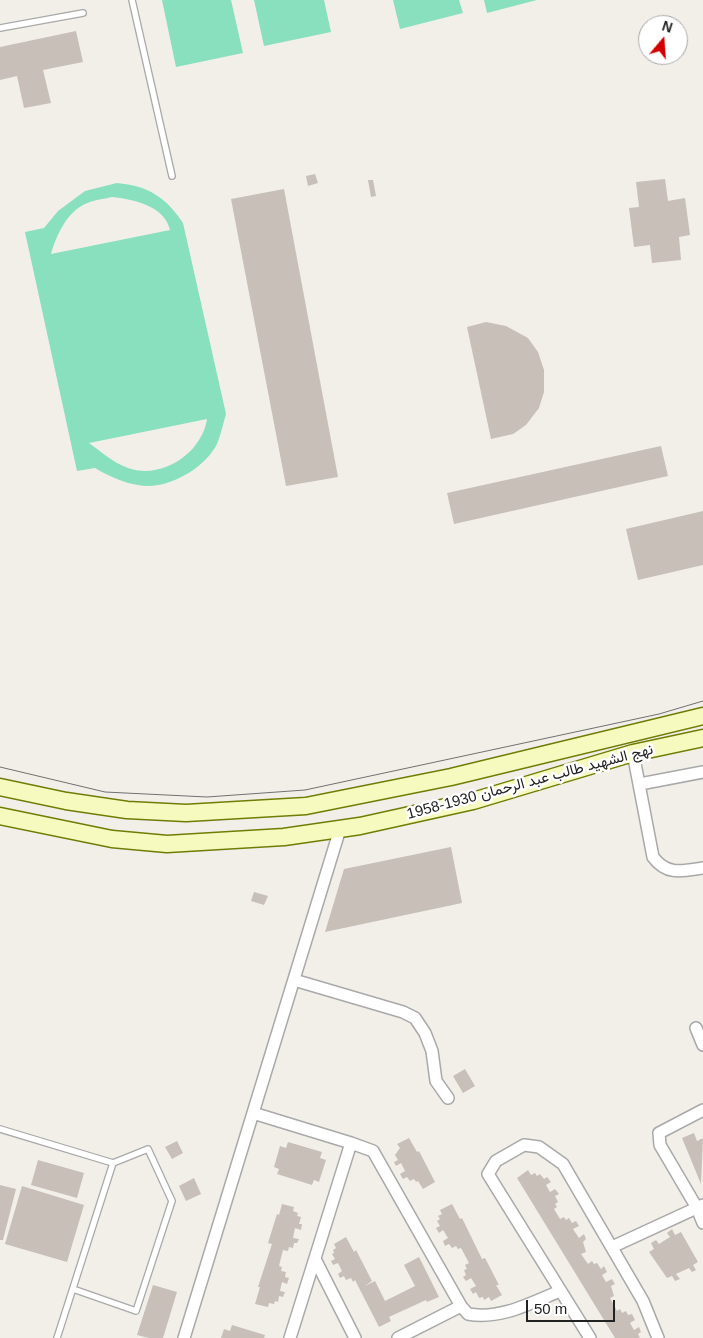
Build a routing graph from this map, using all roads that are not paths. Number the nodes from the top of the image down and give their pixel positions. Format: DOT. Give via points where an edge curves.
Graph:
graph roads {
  1 [pos="132,0"];
  2 [pos="84,13"];
  3 [pos="0,28"];
  4 [pos="172,176"];
  5 [pos="703,716"];
  6 [pos="703,738"];
  7 [pos="633,753"];
  8 [pos="703,772"];
  9 [pos="640,784"];
  10 [pos="0,787"];
  11 [pos="0,816"];
  12 [pos="340,829"];
  13 [pos="703,868"];
  14 [pos="294,980"];
  15 [pos="696,1028"];
  16 [pos="703,1045"];
  17 [pos="448,1098"];
  18 [pos="703,1110"];
  19 [pos="253,1113"];
  20 [pos="0,1129"];
  21 [pos="351,1143"];
  22 [pos="113,1164"];
  23 [pos="700,1206"];
  24 [pos="703,1223"];
  25 [pos="612,1247"];
  26 [pos="315,1259"];
  27 [pos="73,1289"];
  28 [pos="560,1291"];
  29 [pos="461,1306"];
  30 [pos="57,1338"];
  31 [pos="184,1338"];
  32 [pos="290,1338"];
  33 [pos="355,1338"];
  34 [pos="398,1338"];
  35 [pos="590,1338"];
  36 [pos="658,1338"];
  1 -- 4 [label="lane"];
  2 -- 3 [label="lane"];
  5 -- 10 [label="main road, نهج الشهيد طالب عبد الرحمان 1930-1958" via="451,777 306,806 186,813 127,810"];
  6 -- 7 [label="main road, نهج الشهيد طالب عبد الرحمان 1930-1958"];
  7 -- 9 [label="street"];
  7 -- 12 [label="main road, نهج الشهيد طالب عبد الرحمان 1930-1958" via="472,801"];
  8 -- 9 [label="street"];
  9 -- 13 [label="street" via="651,849 658,863 679,872"];
  11 -- 12 [label="main road, نهج الشهيد طالب عبد الرحمان 1930-1958" via="112,839 166,844 237,842"];
  12 -- 14 [label="street"];
  14 -- 17 [label="street" via="415,1018 432,1051 436,1081"];
  14 -- 19 [label="street"];
  15 -- 16 [label="street"];
  18 -- 23 [label="street" via="659,1133 660,1145"];
  19 -- 21 [label="street"];
  19 -- 31 [label="street"];
  20 -- 22 [label="lane"];
  21 -- 26 [label="street"];
  21 -- 29 [label="street" via="373,1151"];
  22 -- 27 [label="lane"];
  22 -- 27 [label="lane" via="148,1149 172,1201 136,1311"];
  23 -- 24 [label="street"];
  23 -- 25 [label="street"];
  25 -- 28 [label="street" via="562,1164 551,1155 539,1147 524,1145 496,1161 488,1174 491,1181"];
  25 -- 36 [label="street" via="643,1301"];
  26 -- 32 [label="street"];
  26 -- 33 [label="street"];
  27 -- 30 [label="lane"];
  28 -- 29 [label="street" via="512,1311 487,1315 468,1314"];
  28 -- 35 [label="street"];
  29 -- 34 [label="street"];
}
